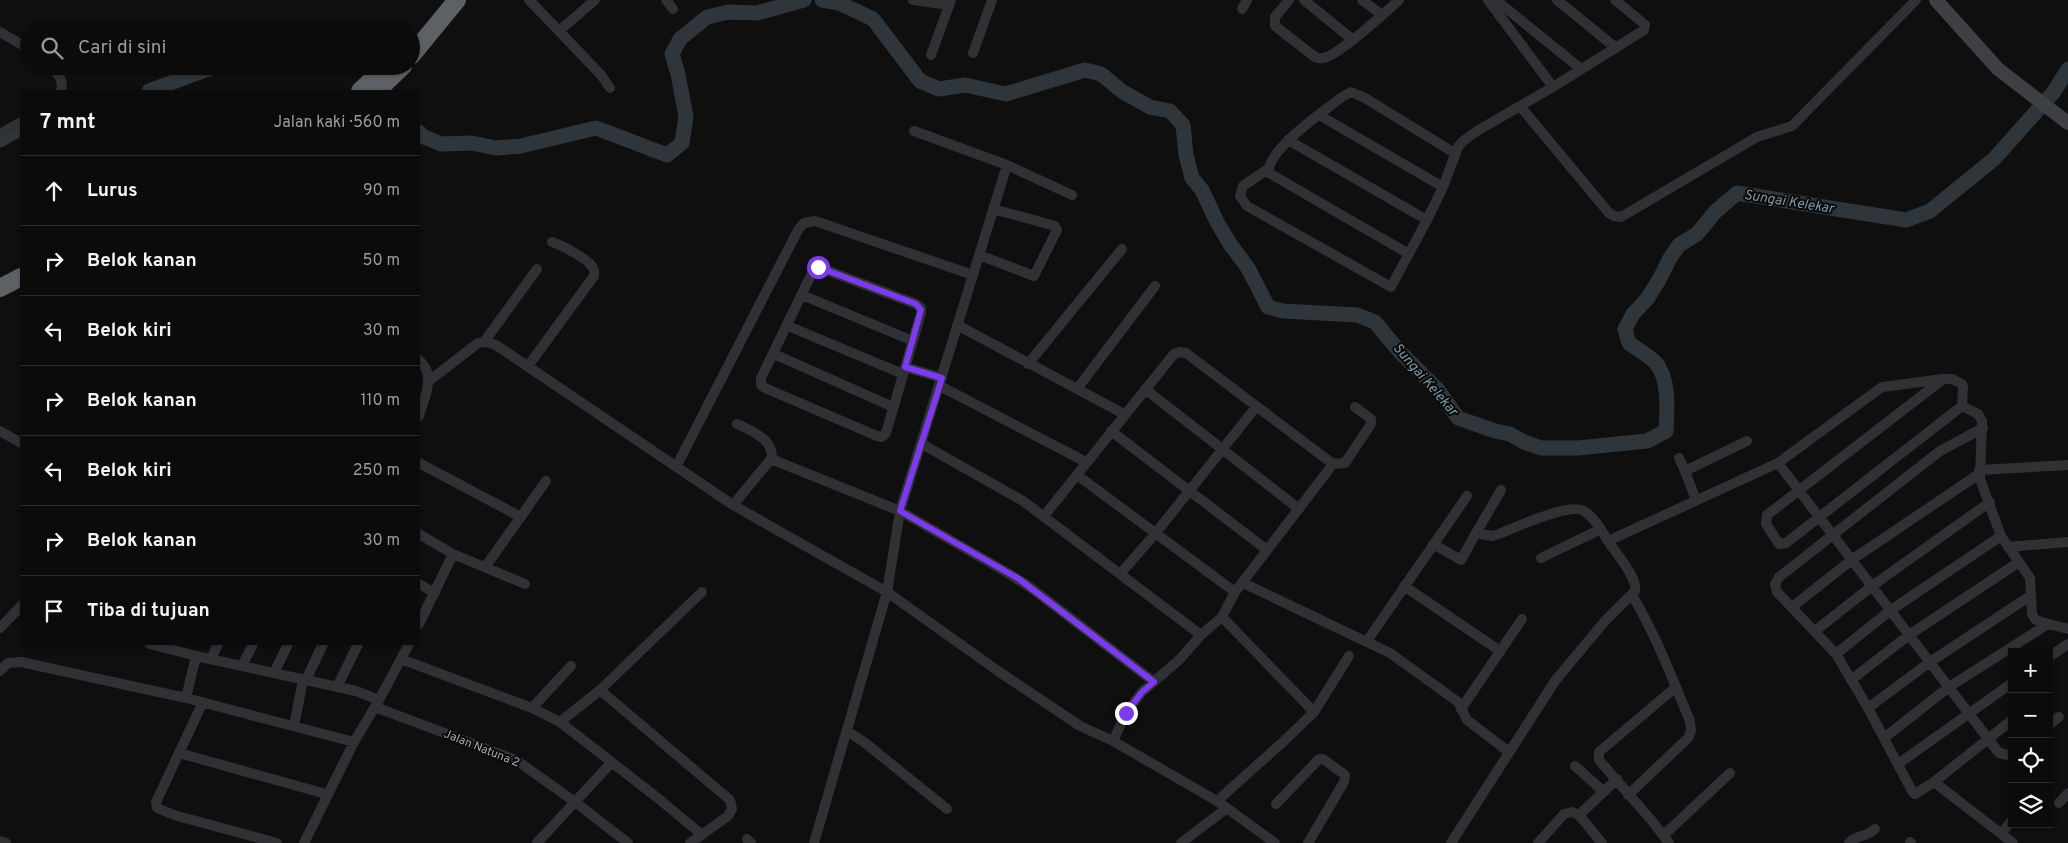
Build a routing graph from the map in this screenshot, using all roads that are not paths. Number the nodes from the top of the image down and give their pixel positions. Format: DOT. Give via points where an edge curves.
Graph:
graph roads {
  1 [pos="444,0"];
  2 [pos="457,0"];
  3 [pos="529,0"];
  4 [pos="595,0"];
  5 [pos="666,0"];
  6 [pos="913,0"];
  7 [pos="992,0"];
  8 [pos="1289,0"];
  9 [pos="1304,0"];
  10 [pos="1362,0"];
  11 [pos="1399,0"];
  12 [pos="1488,0"];
  13 [pos="1496,0"];
  14 [pos="1557,0"];
  15 [pos="1615,0"];
  16 [pos="1916,0"];
  17 [pos="1936,0"];
  18 [pos="950,2"];
  19 [pos="673,9"];
  20 [pos="1382,15"];
  21 [pos="420,28"];
  22 [pos="559,31"];
  23 [pos="0,32"];
  24 [pos="1352,39"];
  25 [pos="420,42"];
  26 [pos="20,44"];
  27 [pos="1616,48"];
  28 [pos="973,53"];
  29 [pos="931,55"];
  30 [pos="1581,69"];
  31 [pos="59,75"];
  32 [pos="384,75"];
  33 [pos="391,75"];
  34 [pos="1553,87"];
  35 [pos="610,88"];
  36 [pos="61,90"];
  37 [pos="361,90"];
  38 [pos="378,90"];
  39 [pos="1520,106"];
  40 [pos="1319,115"];
  41 [pos="2063,120"];
  42 [pos="20,123"];
  43 [pos="914,131"];
  44 [pos="0,134"];
  45 [pos="1288,140"];
  46 [pos="1456,154"];
  47 [pos="1007,165"];
  48 [pos="1268,169"];
  49 [pos="1443,187"];
  50 [pos="1072,195"];
  51 [pos="993,210"];
  52 [pos="1427,220"];
  53 [pos="552,242"];
  54 [pos="1122,249"];
  55 [pos="1409,254"];
  56 [pos="979,255"];
  57 [pos="20,265"];
  58 [pos="537,268"];
  59 [pos="0,274"];
  60 [pos="972,274"];
  61 [pos="20,278"];
  62 [pos="1154,286"];
  63 [pos="0,288"];
  64 [pos="802,295"];
  65 [pos="957,325"];
  66 [pos="788,326"];
  67 [pos="913,341"];
  68 [pos="484,342"];
  69 [pos="774,354"];
  70 [pos="420,361"];
  71 [pos="1028,364"];
  72 [pos="528,366"];
  73 [pos="904,371"];
  74 [pos="1943,380"];
  75 [pos="429,381"];
  76 [pos="941,382"];
  77 [pos="1077,389"];
  78 [pos="1145,389"];
  79 [pos="1962,406"];
  80 [pos="893,407"];
  81 [pos="1256,407"];
  82 [pos="1355,407"];
  83 [pos="420,412"];
  84 [pos="1124,414"];
  85 [pos="737,424"];
  86 [pos="1983,428"];
  87 [pos="0,431"];
  88 [pos="1111,431"];
  89 [pos="1747,441"];
  90 [pos="20,442"];
  91 [pos="922,444"];
  92 [pos="1222,449"];
  93 [pos="771,458"];
  94 [pos="1678,458"];
  95 [pos="1086,462"];
  96 [pos="420,463"];
  97 [pos="1778,463"];
  98 [pos="1333,464"];
  99 [pos="2068,465"];
  100 [pos="676,467"];
  101 [pos="1684,471"];
  102 [pos="1979,472"];
  103 [pos="1077,475"];
  104 [pos="546,481"];
  105 [pos="1501,490"];
  106 [pos="1801,490"];
  107 [pos="1189,491"];
  108 [pos="1467,496"];
  109 [pos="1696,500"];
  110 [pos="1990,502"];
  111 [pos="734,505"];
  112 [pos="1300,509"];
  113 [pos="900,511"];
  114 [pos="1044,516"];
  115 [pos="1821,516"];
  116 [pos="521,517"];
  117 [pos="1601,529"];
  118 [pos="1476,533"];
  119 [pos="1155,534"];
  120 [pos="1834,534"];
  121 [pos="420,535"];
  122 [pos="2001,536"];
  123 [pos="1608,541"];
  124 [pos="2068,542"];
  125 [pos="1433,544"];
  126 [pos="2008,547"];
  127 [pos="1267,550"];
  128 [pos="453,554"];
  129 [pos="1541,558"];
  130 [pos="1853,559"];
  131 [pos="2019,562"];
  132 [pos="486,566"];
  133 [pos="1120,574"];
  134 [pos="1243,583"];
  135 [pos="525,584"];
  136 [pos="420,585"];
  137 [pos="1404,586"];
  138 [pos="1872,586"];
  139 [pos="702,592"];
  140 [pos="887,592"];
  141 [pos="1234,592"];
  142 [pos="435,593"];
  143 [pos="1632,595"];
  144 [pos="2030,596"];
  145 [pos="20,607"];
  146 [pos="1792,607"];
  147 [pos="1891,610"];
  148 [pos="1222,617"];
  149 [pos="1522,619"];
  150 [pos="420,621"];
  151 [pos="2048,624"];
  152 [pos="0,628"];
  153 [pos="2068,629"];
  154 [pos="1815,631"];
  155 [pos="1201,635"];
  156 [pos="1909,635"];
  157 [pos="1367,641"];
  158 [pos="2068,644"];
  159 [pos="158,645"];
  160 [pos="218,645"];
  161 [pos="252,645"];
  162 [pos="288,645"];
  163 [pos="322,645"];
  164 [pos="358,645"];
  165 [pos="407,645"];
  166 [pos="181,648"];
  167 [pos="1500,651"];
  168 [pos="1836,654"];
  169 [pos="2053,654"];
  170 [pos="196,656"];
  171 [pos="1349,656"];
  172 [pos="211,659"];
  173 [pos="400,659"];
  174 [pos="1930,662"];
  175 [pos="242,666"];
  176 [pos="571,666"];
  177 [pos="0,670"];
  178 [pos="274,673"];
  179 [pos="304,680"];
  180 [pos="1851,680"];
  181 [pos="1154,682"];
  182 [pos="2008,686"];
  183 [pos="337,687"];
  184 [pos="1676,687"];
  185 [pos="1949,687"];
  186 [pos="600,690"];
  187 [pos="186,698"];
  188 [pos="203,702"];
  189 [pos="377,704"];
  190 [pos="532,708"];
  191 [pos="1868,708"];
  192 [pos="1461,709"];
  193 [pos="1314,712"];
  194 [pos="1968,713"];
  195 [pos="2060,717"];
  196 [pos="560,722"];
  197 [pos="2053,722"];
  198 [pos="2008,723"];
  199 [pos="294,726"];
  200 [pos="847,731"];
  201 [pos="1988,737"];
  202 [pos="1884,738"];
  203 [pos="1113,741"];
  204 [pos="354,742"];
  205 [pos="1509,752"];
  206 [pos="179,753"];
  207 [pos="2008,756"];
  208 [pos="611,762"];
  209 [pos="1898,764"];
  210 [pos="1575,766"];
  211 [pos="1730,773"];
  212 [pos="1617,779"];
  213 [pos="1934,782"];
  214 [pos="1604,792"];
  215 [pos="2068,793"];
  216 [pos="326,794"];
  217 [pos="1628,795"];
  218 [pos="1217,801"];
  219 [pos="575,802"];
  220 [pos="2059,803"];
  221 [pos="1276,804"];
  222 [pos="1227,808"];
  223 [pos="946,809"];
  224 [pos="1579,815"];
  225 [pos="2008,825"];
  226 [pos="1875,829"];
  227 [pos="701,834"];
  228 [pos="2001,834"];
  229 [pos="1666,839"];
  230 [pos="0,841"];
  231 [pos="816,841"];
  232 [pos="6,843"];
  233 [pos="276,843"];
  234 [pos="304,843"];
  235 [pos="537,843"];
  236 [pos="628,843"];
  237 [pos="690,843"];
  238 [pos="1181,843"];
  239 [pos="1275,843"];
  240 [pos="1308,843"];
  241 [pos="1451,843"];
  242 [pos="1538,843"];
  243 [pos="1602,843"];
  244 [pos="1849,843"];
  245 [pos="2013,843"];
  1 -- 21 [label="highway"];
  2 -- 25 [label="highway"];
  3 -- 22 [label="street"];
  4 -- 22 [label="street"];
  5 -- 19 [label="street"];
  6 -- 18 [label="street"];
  7 -- 28 [label="street"];
  8 -- 24 [label="street" via="1275,17 1275,26 1315,57 1328,57"];
  9 -- 24 [label="street"];
  10 -- 20 [label="street"];
  11 -- 20 [label="street"];
  12 -- 34 [label="street"];
  13 -- 30 [label="street"];
  14 -- 27 [label="street"];
  15 -- 27 [label="street" via="1645,25 1643,31"];
  16 -- 39 [label="street" via="1792,126 1757,137 1621,217 1609,213"];
  17 -- 41 [label="street" via="1998,69"];
  18 -- 29 [label="street"];
  20 -- 24 [label="street"];
  22 -- 35 [label="street"];
  23 -- 26 [label="street"];
  27 -- 30 [label="street"];
  30 -- 34 [label="street"];
  31 -- 36 [label="street"];
  32 -- 37 [label="highway"];
  33 -- 38 [label="highway"];
  34 -- 39 [label="street"];
  39 -- 46 [label="street" via="1468,137"];
  40 -- 45 [label="street"];
  40 -- 46 [label="street" via="1346,94 1356,93"];
  40 -- 49 [label="street"];
  42 -- 44 [label="street"];
  43 -- 47 [label="street"];
  45 -- 48 [label="street"];
  45 -- 52 [label="street"];
  46 -- 49 [label="street"];
  47 -- 50 [label="street"];
  47 -- 51 [label="street"];
  48 -- 55 [label="street" via="1270,174"];
  48 -- 55 [label="street" via="1243,186 1240,196 1247,206 1391,287"];
  49 -- 52 [label="street"];
  51 -- 56 [label="street"];
  51 -- 56 [label="street" via="1055,226 1057,230 1034,276"];
  52 -- 55 [label="street"];
  53 -- 72 [label="street" via="591,265 594,276"];
  54 -- 71 [label="street"];
  56 -- 60 [label="street"];
  57 -- 59 [label="highway"];
  58 -- 68 [label="street"];
  60 -- 65 [label="street"];
  60 -- 100 [label="street" via="815,221 804,223"];
  61 -- 63 [label="highway"];
  62 -- 77 [label="street"];
  64 -- 66 [label="street"];
  64 -- 67 [label="street"];
  64 -- 67 [label="street" via="813,271 820,267 916,304 921,313"];
  65 -- 71 [label="street"];
  65 -- 76 [label="street"];
  66 -- 69 [label="street"];
  66 -- 73 [label="street"];
  67 -- 73 [label="street"];
  68 -- 72 [label="street" via="496,345"];
  68 -- 75 [label="street" via="478,343"];
  69 -- 80 [label="street"];
  69 -- 80 [label="street" via="761,378 761,385 765,388 878,437 886,433"];
  70 -- 75 [label="street" via="426,368"];
  71 -- 77 [label="street"];
  72 -- 100 [label="street"];
  73 -- 76 [label="street"];
  73 -- 80 [label="street"];
  74 -- 79 [label="street" via="1952,379 1962,384"];
  74 -- 97 [label="street" via="1882,387"];
  74 -- 106 [label="street"];
  75 -- 83 [label="street"];
  76 -- 91 [label="street"];
  76 -- 95 [label="street"];
  77 -- 84 [label="street"];
  78 -- 81 [label="street" via="1174,354 1182,352"];
  78 -- 84 [label="street"];
  78 -- 92 [label="street"];
  79 -- 86 [label="street" via="1978,414"];
  79 -- 115 [label="street"];
  81 -- 92 [label="street"];
  81 -- 98 [label="street"];
  82 -- 98 [label="street" via="1371,419 1371,424 1345,463"];
  84 -- 88 [label="street"];
  85 -- 93 [label="street" via="762,438 772,450"];
  86 -- 102 [label="street"];
  86 -- 120 [label="street" via="1940,451"];
  87 -- 90 [label="street"];
  88 -- 95 [label="street"];
  88 -- 107 [label="street"];
  89 -- 101 [label="street"];
  91 -- 113 [label="street"];
  91 -- 114 [label="street"];
  92 -- 107 [label="street"];
  92 -- 112 [label="street"];
  93 -- 111 [label="street"];
  93 -- 113 [label="street"];
  94 -- 101 [label="street"];
  95 -- 103 [label="street"];
  96 -- 116 [label="street"];
  97 -- 106 [label="street"];
  97 -- 109 [label="street"];
  98 -- 112 [label="street"];
  99 -- 102 [label="street"];
  100 -- 111 [label="street"];
  101 -- 109 [label="street"];
  102 -- 110 [label="street"];
  102 -- 130 [label="street"];
  103 -- 114 [label="street"];
  103 -- 119 [label="street"];
  104 -- 116 [label="street"];
  105 -- 118 [label="street"];
  106 -- 115 [label="street"];
  106 -- 115 [label="street" via="1766,516 1766,524 1779,544"];
  107 -- 119 [label="street"];
  107 -- 127 [label="street"];
  108 -- 125 [label="street"];
  109 -- 123 [label="street"];
  110 -- 122 [label="street"];
  110 -- 138 [label="street"];
  111 -- 140 [label="street"];
  112 -- 127 [label="street"];
  113 -- 140 [label="street"];
  113 -- 181 [label="street" via="1019,579"];
  114 -- 133 [label="street"];
  115 -- 120 [label="street"];
  116 -- 132 [label="street"];
  117 -- 118 [label="street" via="1578,509 1552,513 1492,536"];
  117 -- 123 [label="street"];
  117 -- 129 [label="street"];
  118 -- 125 [label="street" via="1461,560"];
  119 -- 133 [label="street"];
  119 -- 141 [label="street"];
  120 -- 130 [label="street"];
  120 -- 146 [label="street" via="1776,579 1777,592"];
  121 -- 128 [label="street"];
  122 -- 126 [label="street"];
  122 -- 147 [label="street"];
  123 -- 143 [label="street" via="1634,579 1636,586"];
  124 -- 126 [label="street"];
  125 -- 137 [label="street"];
  126 -- 131 [label="street"];
  127 -- 134 [label="street"];
  128 -- 132 [label="street"];
  128 -- 142 [label="street"];
  130 -- 138 [label="street"];
  130 -- 146 [label="street"];
  131 -- 144 [label="street" via="2030,578"];
  131 -- 156 [label="street"];
  132 -- 135 [label="street"];
  133 -- 155 [label="street"];
  134 -- 141 [label="street"];
  134 -- 157 [label="street"];
  136 -- 142 [label="street"];
  137 -- 157 [label="street"];
  137 -- 167 [label="street"];
  138 -- 147 [label="street"];
  138 -- 154 [label="street"];
  139 -- 186 [label="street"];
  140 -- 200 [label="street"];
  140 -- 203 [label="street" via="1080,726"];
  141 -- 148 [label="street"];
  142 -- 150 [label="street"];
  143 -- 184 [label="street"];
  143 -- 205 [label="street" via="1605,621 1555,681"];
  144 -- 151 [label="street" via="2032,614"];
  144 -- 174 [label="street"];
  145 -- 152 [label="street"];
  146 -- 154 [label="street"];
  147 -- 156 [label="street"];
  147 -- 168 [label="street"];
  148 -- 155 [label="street"];
  148 -- 193 [label="street"];
  149 -- 167 [label="street"];
  151 -- 153 [label="street"];
  151 -- 185 [label="street"];
  154 -- 168 [label="street"];
  155 -- 181 [label="street"];
  156 -- 174 [label="street"];
  156 -- 180 [label="street"];
  157 -- 192 [label="street" via="1404,662 1458,702"];
  158 -- 169 [label="street"];
  159 -- 166 [label="street, Jalan Natuna 2"];
  160 -- 172 [label="street"];
  161 -- 175 [label="street"];
  162 -- 178 [label="street"];
  163 -- 179 [label="street"];
  164 -- 183 [label="street"];
  165 -- 173 [label="street"];
  166 -- 170 [label="street, Jalan Natuna 2"];
  167 -- 192 [label="street"];
  168 -- 180 [label="street"];
  170 -- 172 [label="street, Jalan Natuna 2"];
  170 -- 187 [label="street"];
  171 -- 193 [label="street"];
  172 -- 175 [label="street, Jalan Natuna 2"];
  173 -- 189 [label="street"];
  173 -- 190 [label="street"];
  174 -- 185 [label="street"];
  174 -- 191 [label="street"];
  175 -- 178 [label="street, Jalan Natuna 2"];
  176 -- 190 [label="street"];
  177 -- 187 [label="street" via="8,664 21,662"];
  178 -- 179 [label="street, Jalan Natuna 2"];
  179 -- 183 [label="street, Jalan Natuna 2"];
  179 -- 199 [label="street"];
  180 -- 191 [label="street"];
  181 -- 203 [label="street" via="1129,708"];
  182 -- 194 [label="street"];
  183 -- 189 [label="street, Jalan Natuna 2" via="356,691"];
  184 -- 212 [label="street" via="1599,752 1598,759"];
  184 -- 217 [label="street" via="1691,724 1690,735"];
  185 -- 194 [label="street"];
  185 -- 202 [label="street"];
  186 -- 196 [label="street"];
  186 -- 227 [label="street" via="730,800 732,809 728,816"];
  187 -- 188 [label="street"];
  188 -- 199 [label="street"];
  188 -- 206 [label="street"];
  189 -- 204 [label="street"];
  189 -- 219 [label="street, Jalan Natuna 2" via="516,760"];
  190 -- 196 [label="street"];
  191 -- 202 [label="street"];
  192 -- 205 [label="street" via="1467,720"];
  193 -- 218 [label="street"];
  194 -- 201 [label="street"];
  194 -- 209 [label="street"];
  195 -- 197 [label="street"];
  196 -- 208 [label="street"];
  198 -- 201 [label="street"];
  199 -- 204 [label="street"];
  200 -- 223 [label="street"];
  200 -- 231 [label="street"];
  201 -- 207 [label="street" via="1999,752"];
  201 -- 213 [label="street"];
  202 -- 209 [label="street"];
  203 -- 218 [label="street"];
  204 -- 216 [label="street"];
  205 -- 241 [label="street"];
  206 -- 216 [label="street"];
  206 -- 233 [label="street" via="156,802 159,810"];
  208 -- 219 [label="street"];
  208 -- 227 [label="street"];
  209 -- 213 [label="street" via="1915,794"];
  210 -- 214 [label="street"];
  211 -- 229 [label="street"];
  212 -- 214 [label="street"];
  212 -- 217 [label="street"];
  213 -- 228 [label="street"];
  214 -- 224 [label="street"];
  215 -- 220 [label="street"];
  216 -- 234 [label="street"];
  217 -- 229 [label="street"];
  218 -- 222 [label="street"];
  219 -- 235 [label="street"];
  219 -- 236 [label="street, Jalan Natuna 2"];
  221 -- 240 [label="street" via="1318,760 1323,759 1345,775"];
  222 -- 238 [label="street"];
  222 -- 239 [label="street"];
  224 -- 242 [label="street" via="1564,814"];
  224 -- 243 [label="street"];
  225 -- 228 [label="street"];
  226 -- 244 [label="street" via="1868,836 1854,838"];
  227 -- 237 [label="street"];
  228 -- 245 [label="street"];
  230 -- 232 [label="street"];
}
